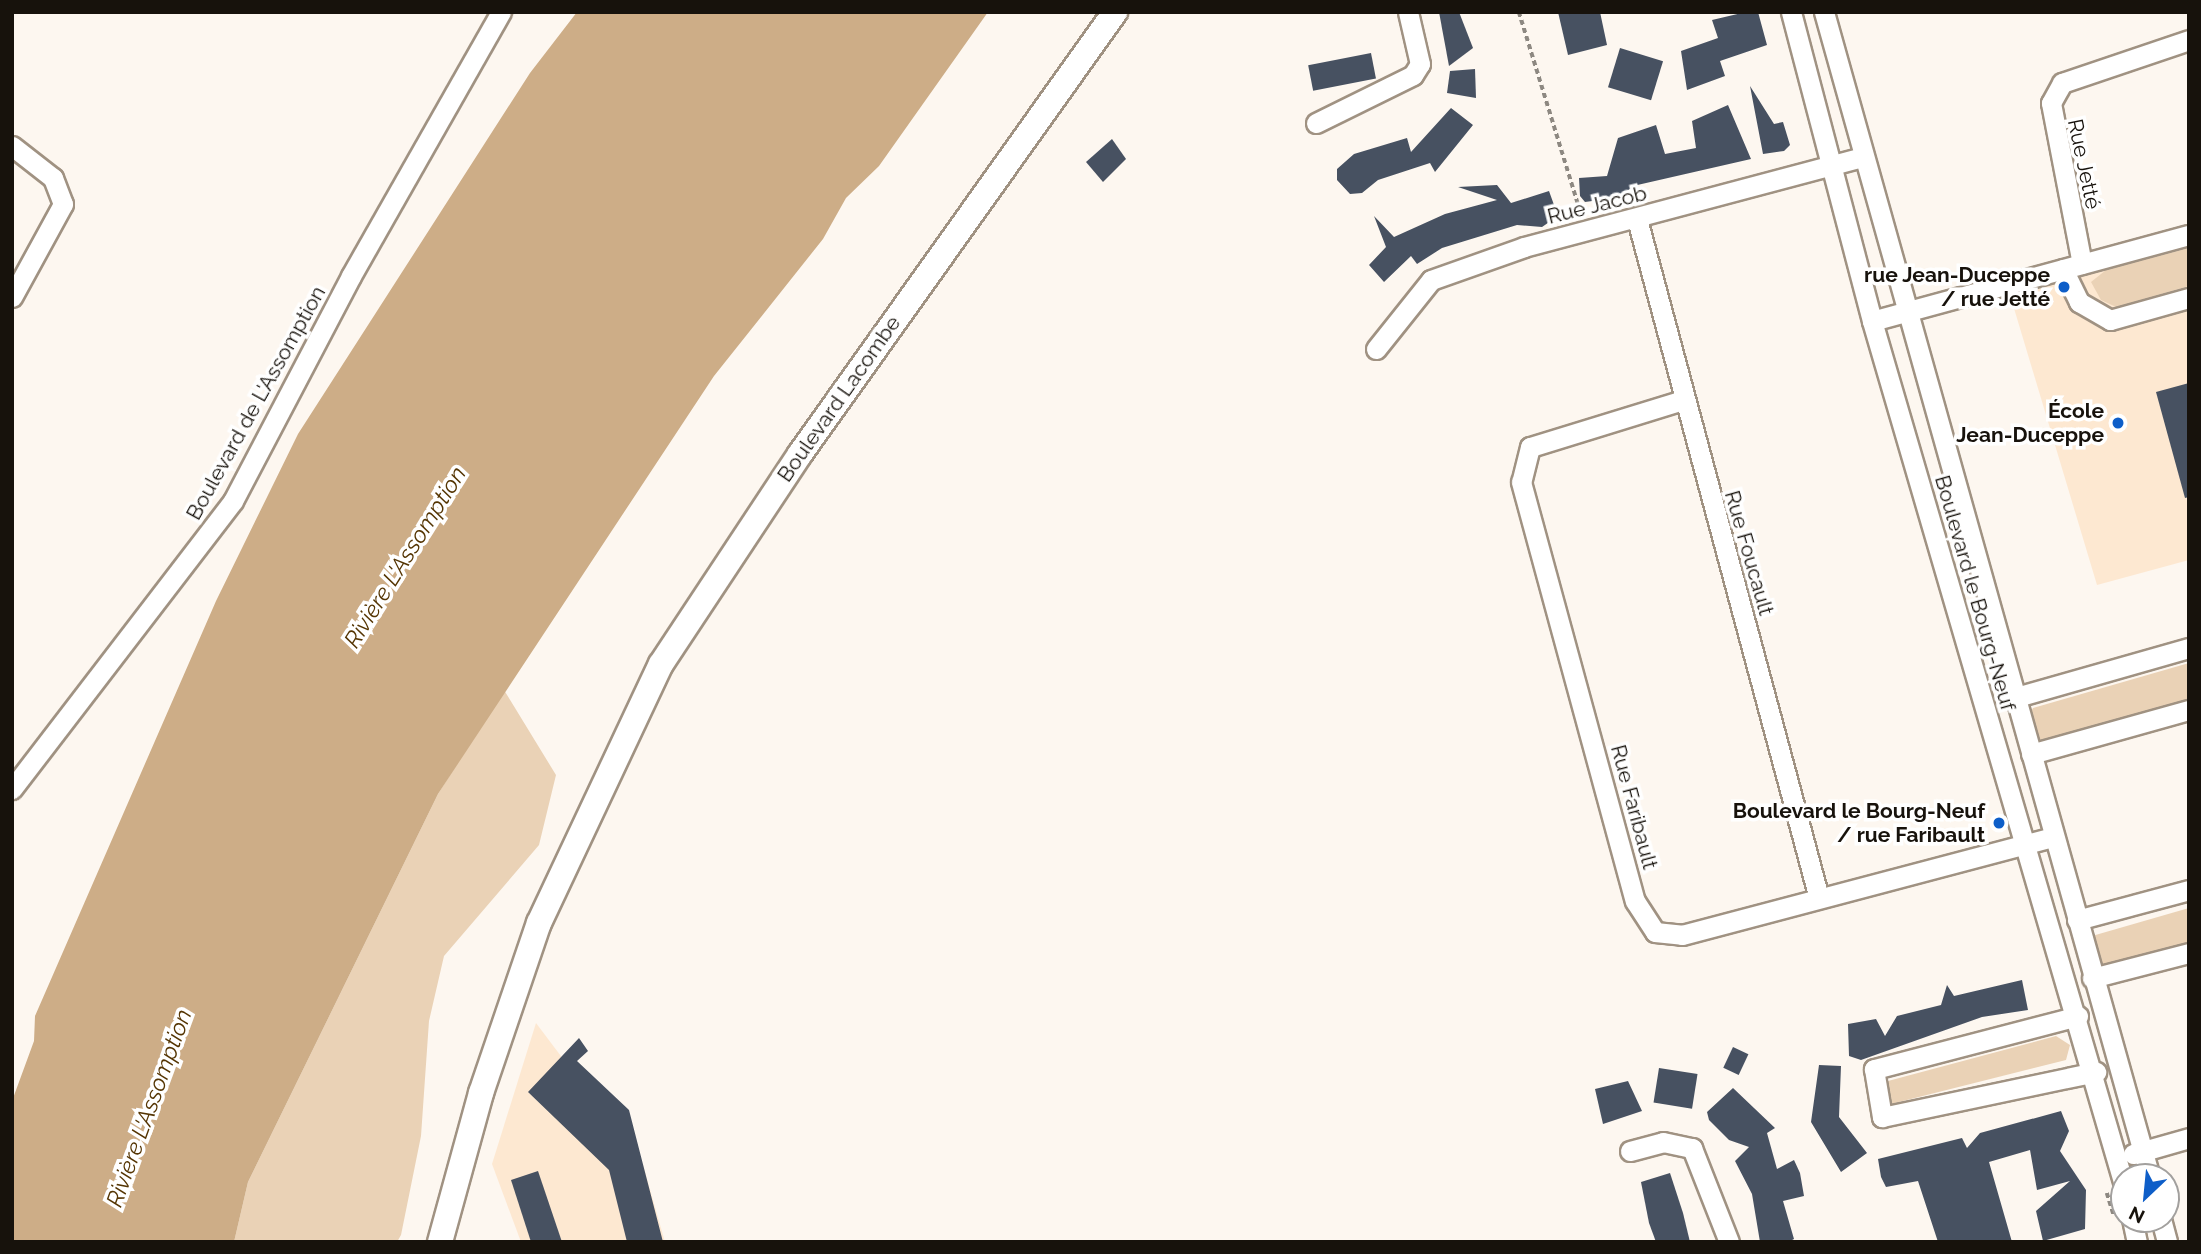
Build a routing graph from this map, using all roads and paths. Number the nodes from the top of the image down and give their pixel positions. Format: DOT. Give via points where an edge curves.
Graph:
graph roads {
  1 [pos="501,12"];
  2 [pos="1115,12"];
  3 [pos="1408,12"];
  4 [pos="1519,12"];
  5 [pos="1791,12"];
  6 [pos="1824,12"];
  7 [pos="2189,40"];
  8 [pos="1316,123"];
  9 [pos="12,146"];
  10 [pos="1862,157"];
  11 [pos="1830,165"];
  12 [pos="1637,219"];
  13 [pos="1587,232"];
  14 [pos="2189,235"];
  15 [pos="2082,264"];
  16 [pos="2063,269"];
  17 [pos="12,297"];
  18 [pos="2189,298"];
  19 [pos="1904,313"];
  20 [pos="1872,321"];
  21 [pos="1376,349"];
  22 [pos="1683,400"];
  23 [pos="2189,648"];
  24 [pos="2013,698"];
  25 [pos="2189,710"];
  26 [pos="2031,754"];
  27 [pos="12,789"];
  28 [pos="2054,837"];
  29 [pos="2025,844"];
  30 [pos="2189,890"];
  31 [pos="1819,898"];
  32 [pos="2077,920"];
  33 [pos="2189,953"];
  34 [pos="2092,978"];
  35 [pos="2078,1016"];
  36 [pos="2096,1072"];
  37 [pos="2189,1138"];
  38 [pos="1630,1151"];
  39 [pos="2143,1152"];
  40 [pos="2118,1158"];
  41 [pos="2119,1163"];
  42 [pos="2146,1163"];
  43 [pos="440,1242"];
  44 [pos="1729,1242"];
  1 -- 27 [label="street, Boulevard de L'Assomption" via="351,276 233,501"];
  2 -- 43 [label="main road, Boulevard Lacombe" via="716,578 661,664 591,803 510,1002"];
  3 -- 8 [label="street" via="1420,64 1413,75"];
  4 -- 13 [label="path"];
  5 -- 11 [label="street, Boulevard le Bourg-Neuf"];
  6 -- 10 [label="street, Boulevard le Bourg-Neuf"];
  7 -- 15 [label="street, Rue Jetté" via="2062,83 2051,103"];
  9 -- 17 [label="street" via="52,178 63,204"];
  10 -- 11 [label="street, Rue Jacob"];
  10 -- 19 [label="street, Boulevard le Bourg-Neuf"];
  11 -- 12 [label="street, Rue Jacob"];
  11 -- 20 [label="street, Boulevard le Bourg-Neuf"];
  12 -- 13 [label="street, Rue Jacob"];
  12 -- 22 [label="street, Rue Foucault"];
  13 -- 21 [label="street, Rue Jacob" via="1431,279"];
  14 -- 15 [label="street"];
  15 -- 16 [label="street"];
  16 -- 18 [label="street" via="2079,302 2110,320"];
  16 -- 19 [label="street"];
  19 -- 20 [label="street"];
  19 -- 24 [label="street, Boulevard le Bourg-Neuf"];
  20 -- 29 [label="street, Boulevard le Bourg-Neuf"];
  22 -- 31 [label="street, Rue Foucault"];
  22 -- 31 [label="street, Rue Faribault" via="1530,447 1521,482 1524,500 1635,901 1648,923 1667,937 1682,935"];
  23 -- 24 [label="street"];
  24 -- 26 [label="street, Boulevard le Bourg-Neuf"];
  25 -- 26 [label="street"];
  26 -- 28 [label="street, Boulevard le Bourg-Neuf"];
  28 -- 29 [label="street, Rue Faribault"];
  28 -- 32 [label="street, Boulevard le Bourg-Neuf"];
  29 -- 31 [label="street, Rue Faribault"];
  29 -- 35 [label="street, Boulevard le Bourg-Neuf"];
  30 -- 32 [label="street"];
  32 -- 34 [label="street, Boulevard le Bourg-Neuf"];
  33 -- 34 [label="street"];
  34 -- 39 [label="street, Boulevard le Bourg-Neuf"];
  35 -- 36 [label="street, Boulevard le Bourg-Neuf"];
  35 -- 36 [label="street" via="1874,1069 1882,1117"];
  36 -- 40 [label="street, Boulevard le Bourg-Neuf"];
  37 -- 39 [label="street"];
  38 -- 44 [label="street" via="1663,1142 1692,1148"];
  39 -- 40 [label="street"];
  39 -- 42 [label="street, Boulevard le Bourg-Neuf"];
  40 -- 41 [label="street, Boulevard le Bourg-Neuf"];
}
